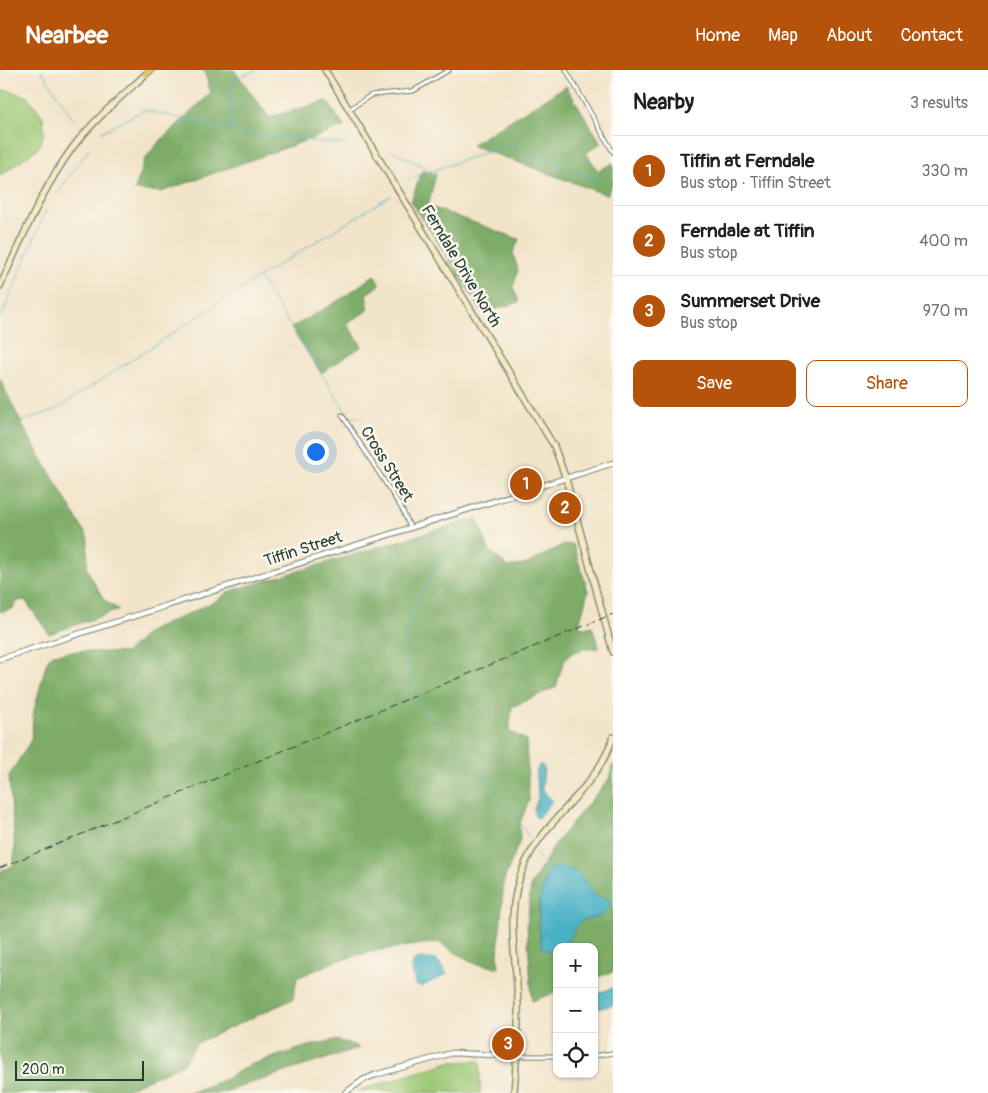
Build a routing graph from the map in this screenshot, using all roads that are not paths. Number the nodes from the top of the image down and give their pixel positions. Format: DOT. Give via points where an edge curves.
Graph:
graph roads {
  1 [pos="325,70"];
  2 [pos="449,70"];
  3 [pos="566,70"];
  4 [pos="149,72"];
  5 [pos="350,109"];
  6 [pos="613,152"];
  7 [pos="0,286"];
  8 [pos="342,415"];
  9 [pos="613,463"];
  10 [pos="566,479"];
  11 [pos="410,527"];
  12 [pos="613,652"];
  13 [pos="0,659"];
  14 [pos="613,737"];
  15 [pos="613,1054"];
  16 [pos="516,1056"];
  17 [pos="553,1056"];
  18 [pos="598,1056"];
  19 [pos="345,1093"];
  20 [pos="514,1093"];
  1 -- 5 [label="main road, Ferndale Drive North"];
  2 -- 5 [label="street" via="413,91 384,92"];
  3 -- 6 [label="street"];
  4 -- 7 [label="main road" via="107,110 74,147 36,210"];
  5 -- 10 [label="main road, Ferndale Drive North" via="538,417 554,446"];
  8 -- 11 [label="street, Cross Street" via="402,509"];
  9 -- 10 [label="street, Tiffin Street"];
  10 -- 11 [label="street, Tiffin Street"];
  10 -- 12 [label="main road, Ferndale Drive North"];
  11 -- 13 [label="street, Tiffin Street"];
  14 -- 16 [label="main road" via="595,774 525,863 515,890 511,924 518,999"];
  15 -- 18 [label="street"];
  16 -- 17 [label="street"];
  16 -- 19 [label="street" via="452,1053 362,1080"];
  16 -- 20 [label="main road"];
}
